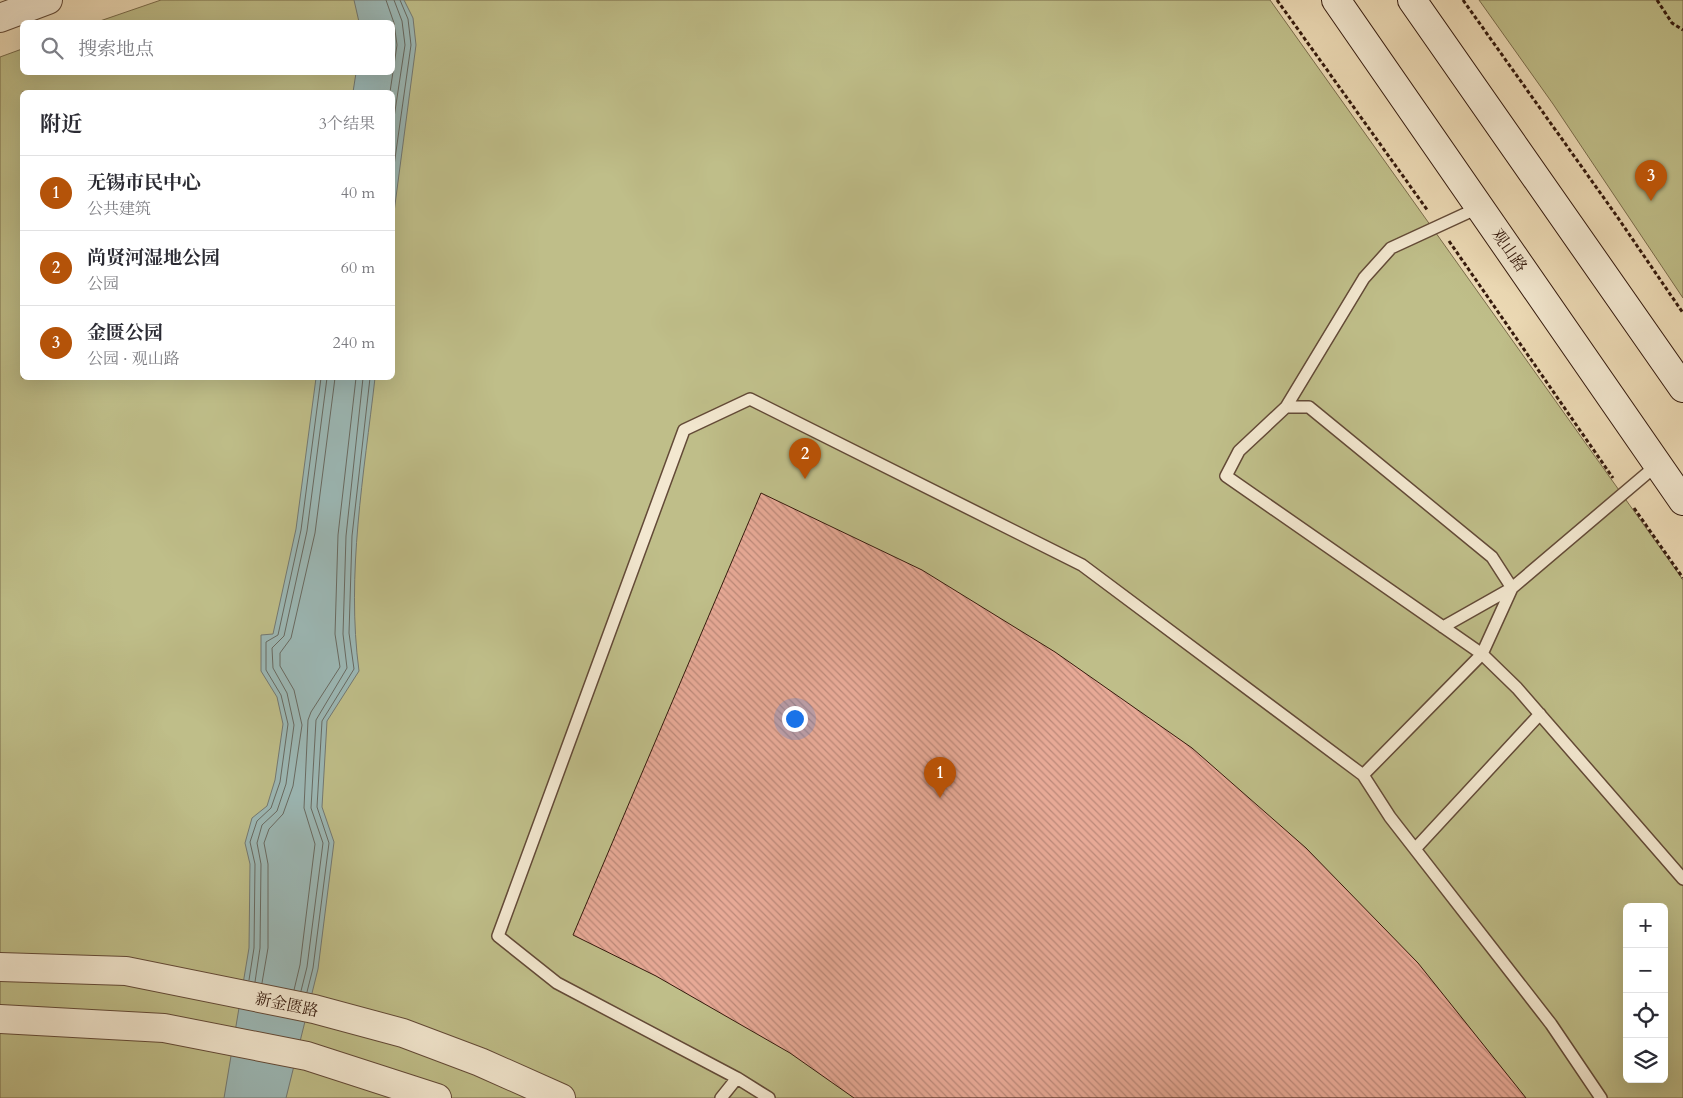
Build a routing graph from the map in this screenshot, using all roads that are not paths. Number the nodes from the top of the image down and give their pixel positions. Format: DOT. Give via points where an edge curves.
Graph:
graph roads {
  1 [pos="48,0"];
  2 [pos="1336,0"];
  3 [pos="1412,0"];
  4 [pos="0,18"];
  5 [pos="1480,207"];
  6 [pos="1683,388"];
  7 [pos="1286,407"];
  8 [pos="1658,464"];
  9 [pos="1683,501"];
  10 [pos="1512,588"];
  11 [pos="1443,627"];
  12 [pos="1482,654"];
  13 [pos="1540,714"];
  14 [pos="1363,775"];
  15 [pos="1415,849"];
  16 [pos="1683,879"];
  17 [pos="0,966"];
  18 [pos="0,1018"];
  19 [pos="737,1078"];
  20 [pos="437,1098"];
  21 [pos="561,1098"];
  22 [pos="721,1098"];
  23 [pos="769,1098"];
  24 [pos="1601,1098"];
  1 -- 4 [label="street"];
  2 -- 5 [label="street, 观山路"];
  3 -- 6 [label="street"];
  5 -- 7 [label="lane" via="1390,248 1364,278"];
  5 -- 8 [label="street, 观山路"];
  7 -- 10 [label="lane" via="1309,407 1492,557"];
  7 -- 11 [label="lane" via="1239,451 1226,476"];
  8 -- 9 [label="street, 观山路"];
  8 -- 10 [label="lane"];
  10 -- 11 [label="lane"];
  10 -- 12 [label="lane"];
  11 -- 12 [label="lane"];
  12 -- 13 [label="lane"];
  12 -- 14 [label="lane"];
  13 -- 15 [label="lane"];
  13 -- 16 [label="lane"];
  14 -- 15 [label="lane"];
  14 -- 19 [label="lane" via="1082,565 750,399 684,430 498,936 557,983"];
  15 -- 24 [label="lane" via="1551,1024"];
  17 -- 21 [label="street, 新金匮路" via="126,971 314,1009 403,1034 480,1062"];
  18 -- 20 [label="street" via="164,1028 307,1056"];
  19 -- 22 [label="lane"];
  19 -- 23 [label="lane"];
}
